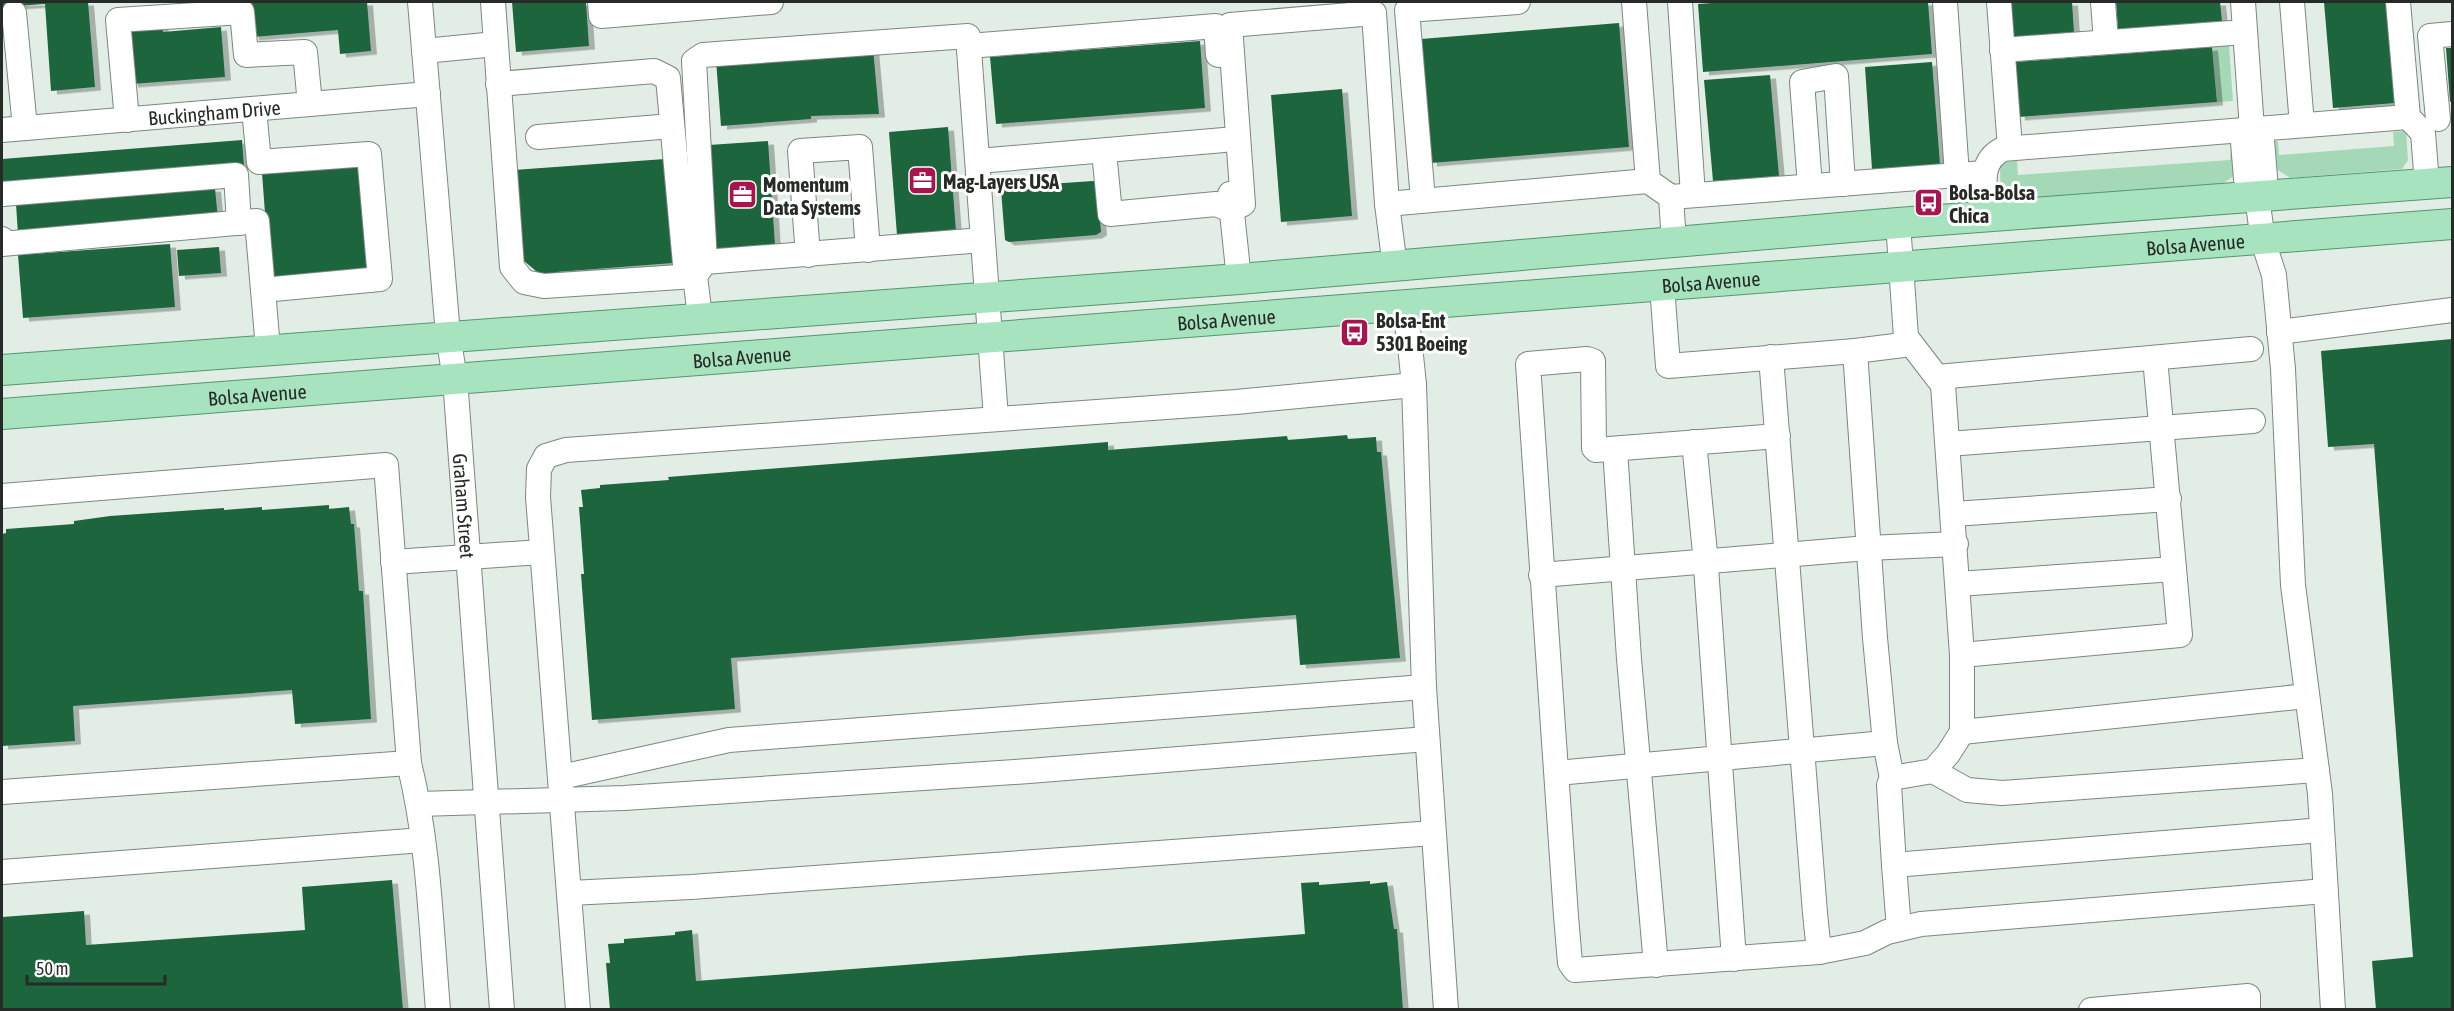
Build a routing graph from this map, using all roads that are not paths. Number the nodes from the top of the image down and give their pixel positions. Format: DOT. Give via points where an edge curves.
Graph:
graph roads {
  1 [pos="420,2"];
  2 [pos="493,2"];
  3 [pos="600,2"];
  4 [pos="771,2"];
  5 [pos="1518,2"];
  6 [pos="1634,2"];
  7 [pos="1680,2"];
  8 [pos="1945,2"];
  9 [pos="1999,2"];
  10 [pos="2103,2"];
  11 [pos="2243,2"];
  12 [pos="2292,2"];
  13 [pos="2398,2"];
  14 [pos="14,13"];
  15 [pos="2245,32"];
  16 [pos="2452,34"];
  17 [pos="2106,42"];
  18 [pos="496,44"];
  19 [pos="969,46"];
  20 [pos="2002,50"];
  21 [pos="424,51"];
  22 [pos="498,84"];
  23 [pos="428,94"];
  24 [pos="310,104"];
  25 [pos="254,109"];
  26 [pos="127,120"];
  27 [pos="2431,122"];
  28 [pos="672,126"];
  29 [pos="2302,126"];
  30 [pos="13,129"];
  31 [pos="2252,129"];
  32 [pos="538,137"];
  33 [pos="1224,140"];
  34 [pos="2010,148"];
  35 [pos="1104,151"];
  36 [pos="978,161"];
  37 [pos="1984,173"];
  38 [pos="1957,175"];
  39 [pos="1648,181"];
  40 [pos="2440,183"];
  41 [pos="1843,184"];
  42 [pos="1810,186"];
  43 [pos="2,194"];
  44 [pos="1682,196"];
  45 [pos="2257,198"];
  46 [pos="1423,201"];
  47 [pos="1387,204"];
  48 [pos="1232,210"];
  49 [pos="1988,216"];
  50 [pos="239,223"];
  51 [pos="1898,223"];
  52 [pos="2452,224"];
  53 [pos="2,238"];
  54 [pos="984,240"];
  55 [pos="2262,241"];
  56 [pos="1674,243"];
  57 [pos="868,250"];
  58 [pos="808,255"];
  59 [pos="1395,267"];
  60 [pos="1901,268"];
  61 [pos="700,269"];
  62 [pos="1239,279"];
  63 [pos="1662,286"];
  64 [pos="263,290"];
  65 [pos="988,298"];
  66 [pos="1403,305"];
  67 [pos="2452,310"];
  68 [pos="700,317"];
  69 [pos="2279,332"];
  70 [pos="448,335"];
  71 [pos="992,337"];
  72 [pos="1911,344"];
  73 [pos="2251,348"];
  74 [pos="268,349"];
  75 [pos="1855,351"];
  76 [pos="1771,357"];
  77 [pos="2155,358"];
  78 [pos="2,370"];
  79 [pos="1937,377"];
  80 [pos="455,379"];
  81 [pos="1414,385"];
  82 [pos="2,414"];
  83 [pos="996,418"];
  84 [pos="2253,421"];
  85 [pos="2163,428"];
  86 [pos="1778,436"];
  87 [pos="1694,442"];
  88 [pos="1948,444"];
  89 [pos="1615,449"];
  90 [pos="2,496"];
  91 [pos="2169,499"];
  92 [pos="1954,514"];
  93 [pos="1956,544"];
  94 [pos="1868,548"];
  95 [pos="542,552"];
  96 [pos="468,556"];
  97 [pos="1788,556"];
  98 [pos="1705,561"];
  99 [pos="393,562"];
  100 [pos="1622,568"];
  101 [pos="2174,569"];
  102 [pos="1541,576"];
  103 [pos="1958,584"];
  104 [pos="1962,655"];
  105 [pos="1424,687"];
  106 [pos="2307,696"];
  107 [pos="1962,732"];
  108 [pos="1427,739"];
  109 [pos="1885,744"];
  110 [pos="1802,750"];
  111 [pos="1719,757"];
  112 [pos="409,764"];
  113 [pos="1640,766"];
  114 [pos="2317,770"];
  115 [pos="1933,771"];
  116 [pos="1557,774"];
  117 [pos="1892,778"];
  118 [pos="561,789"];
  119 [pos="2,792"];
  120 [pos="487,800"];
  121 [pos="419,804"];
  122 [pos="2322,830"];
  123 [pos="1433,833"];
  124 [pos="423,840"];
  125 [pos="1894,865"];
  126 [pos="2,872"];
  127 [pos="2325,891"];
  128 [pos="570,893"];
  129 [pos="1899,929"];
  130 [pos="1819,952"];
  131 [pos="1734,959"];
  132 [pos="1656,965"];
  133 [pos="438,1010"];
  134 [pos="502,1010"];
  135 [pos="578,1010"];
  136 [pos="1446,1010"];
  137 [pos="2091,1010"];
  138 [pos="2248,1010"];
  139 [pos="2333,1010"];
  1 -- 21 [label="street, Graham Street"];
  2 -- 18 [label="street"];
  3 -- 4 [label="street" via="601,16"];
  5 -- 46 [label="street" via="1407,10"];
  6 -- 39 [label="street"];
  7 -- 44 [label="street"];
  8 -- 38 [label="street"];
  9 -- 20 [label="street"];
  10 -- 17 [label="street"];
  11 -- 15 [label="street"];
  12 -- 29 [label="street"];
  13 -- 27 [label="street"];
  14 -- 30 [label="street"];
  15 -- 17 [label="street"];
  15 -- 31 [label="street"];
  16 -- 27 [label="street" via="2430,36"];
  17 -- 20 [label="street"];
  18 -- 21 [label="street"];
  18 -- 22 [label="street"];
  19 -- 33 [label="street" via="1216,26"];
  19 -- 36 [label="street"];
  19 -- 61 [label="street" via="968,36 703,55 694,61"];
  20 -- 34 [label="street"];
  21 -- 23 [label="street, Graham Street"];
  22 -- 28 [label="street" via="654,71 668,78"];
  22 -- 61 [label="street" via="513,267 524,282 544,286"];
  23 -- 24 [label="street, Buckingham Drive"];
  23 -- 70 [label="street, Graham Street"];
  24 -- 25 [label="street, Buckingham Drive"];
  24 -- 26 [label="street" via="305,52 246,55 242,12 118,20"];
  25 -- 26 [label="street, Buckingham Drive"];
  25 -- 64 [label="street" via="259,162 369,154 380,279"];
  26 -- 30 [label="street, Buckingham Drive"];
  27 -- 29 [label="street"];
  27 -- 40 [label="street"];
  28 -- 32 [label="street"];
  28 -- 61 [label="street" via="685,264"];
  29 -- 31 [label="street"];
  31 -- 34 [label="street"];
  31 -- 45 [label="street" via="2246,179"];
  33 -- 35 [label="street"];
  33 -- 48 [label="street"];
  34 -- 37 [label="street" via="1992,156"];
  35 -- 36 [label="street"];
  35 -- 48 [label="street" via="1110,214 1216,204"];
  36 -- 54 [label="street"];
  37 -- 38 [label="street"];
  37 -- 49 [label="street"];
  38 -- 41 [label="street"];
  39 -- 44 [label="street"];
  39 -- 46 [label="street"];
  40 -- 45 [label="main road, Bolsa Avenue"];
  41 -- 42 [label="street"];
  41 -- 42 [label="street" via="1836,76 1802,82"];
  42 -- 44 [label="street"];
  43 -- 50 [label="street" via="236,175"];
  44 -- 56 [label="street"];
  45 -- 49 [label="main road, Bolsa Avenue"];
  45 -- 55 [label="street"];
  46 -- 47 [label="street"];
  47 -- 48 [label="street" via="1374,13 1230,25 1243,204"];
  47 -- 59 [label="street"];
  48 -- 62 [label="street"];
  49 -- 51 [label="main road, Bolsa Avenue"];
  50 -- 53 [label="street" via="2,244"];
  50 -- 64 [label="street" via="257,221"];
  51 -- 56 [label="main road, Bolsa Avenue"];
  51 -- 60 [label="street"];
  52 -- 55 [label="main road, Bolsa Avenue"];
  54 -- 57 [label="street"];
  54 -- 65 [label="street"];
  55 -- 60 [label="main road, Bolsa Avenue"];
  55 -- 69 [label="street" via="2274,275"];
  56 -- 59 [label="main road, Bolsa Avenue"];
  57 -- 58 [label="street"];
  57 -- 58 [label="street" via="860,147 800,151"];
  58 -- 61 [label="street"];
  59 -- 62 [label="main road, Bolsa Avenue"];
  59 -- 66 [label="main road"];
  60 -- 63 [label="main road, Bolsa Avenue"];
  60 -- 72 [label="street" via="1906,337"];
  61 -- 68 [label="street"];
  62 -- 65 [label="main road, Bolsa Avenue"];
  63 -- 66 [label="main road, Bolsa Avenue"];
  63 -- 76 [label="street" via="1668,366"];
  64 -- 74 [label="street"];
  65 -- 68 [label="main road, Bolsa Avenue"];
  65 -- 71 [label="street"];
  66 -- 71 [label="main road, Bolsa Avenue"];
  66 -- 81 [label="street"];
  67 -- 69 [label="street"];
  68 -- 70 [label="main road, Bolsa Avenue"];
  69 -- 106 [label="street" via="2292,585"];
  70 -- 74 [label="main road, Bolsa Avenue"];
  70 -- 80 [label="street, Graham Street"];
  71 -- 80 [label="main road, Bolsa Avenue"];
  71 -- 83 [label="street"];
  72 -- 75 [label="street"];
  72 -- 79 [label="street"];
  73 -- 77 [label="street"];
  74 -- 78 [label="main road, Bolsa Avenue"];
  75 -- 76 [label="street"];
  75 -- 94 [label="street"];
  76 -- 86 [label="street"];
  77 -- 79 [label="street"];
  77 -- 85 [label="street"];
  79 -- 88 [label="street" via="1943,385"];
  80 -- 82 [label="main road, Bolsa Avenue"];
  80 -- 96 [label="street, Graham Street"];
  81 -- 83 [label="street"];
  81 -- 105 [label="street"];
  83 -- 95 [label="street" via="566,450 546,456 539,469"];
  84 -- 85 [label="street"];
  85 -- 88 [label="street"];
  85 -- 91 [label="street"];
  86 -- 87 [label="street"];
  86 -- 97 [label="street"];
  87 -- 89 [label="street"];
  87 -- 98 [label="street"];
  88 -- 92 [label="street"];
  89 -- 100 [label="street"];
  89 -- 102 [label="street" via="1594,448 1593,361 1530,362 1527,369"];
  90 -- 99 [label="street" via="386,465"];
  91 -- 92 [label="street"];
  91 -- 101 [label="street"];
  92 -- 93 [label="street"];
  93 -- 94 [label="street"];
  93 -- 103 [label="street"];
  94 -- 97 [label="street"];
  94 -- 109 [label="street"];
  95 -- 96 [label="street"];
  95 -- 118 [label="street"];
  96 -- 99 [label="street"];
  96 -- 120 [label="street, Graham Street"];
  97 -- 98 [label="street"];
  97 -- 110 [label="street"];
  98 -- 100 [label="street"];
  98 -- 111 [label="street"];
  99 -- 112 [label="street"];
  100 -- 102 [label="street"];
  100 -- 113 [label="street"];
  101 -- 103 [label="street"];
  101 -- 104 [label="street" via="2180,635"];
  102 -- 116 [label="street"];
  103 -- 104 [label="street"];
  104 -- 107 [label="street"];
  105 -- 108 [label="street"];
  105 -- 118 [label="street" via="729,740"];
  106 -- 107 [label="street"];
  106 -- 114 [label="street"];
  107 -- 115 [label="street"];
  108 -- 118 [label="street" via="1029,771"];
  108 -- 123 [label="street"];
  109 -- 110 [label="street"];
  109 -- 117 [label="street"];
  110 -- 111 [label="street"];
  110 -- 130 [label="street"];
  111 -- 113 [label="street"];
  111 -- 131 [label="street"];
  112 -- 119 [label="street"];
  112 -- 121 [label="street"];
  113 -- 116 [label="street"];
  113 -- 132 [label="street"];
  114 -- 115 [label="street" via="2002,793 1967,790"];
  114 -- 122 [label="street"];
  115 -- 117 [label="street"];
  116 -- 132 [label="street" via="1572,969"];
  117 -- 125 [label="street" via="1889,785"];
  118 -- 120 [label="street"];
  118 -- 128 [label="street"];
  120 -- 121 [label="street"];
  120 -- 134 [label="street, Graham Street"];
  121 -- 124 [label="street"];
  122 -- 125 [label="street"];
  122 -- 127 [label="street"];
  123 -- 128 [label="street"];
  123 -- 136 [label="street"];
  124 -- 126 [label="street"];
  124 -- 133 [label="street"];
  125 -- 129 [label="street"];
  127 -- 129 [label="street" via="1921,924"];
  127 -- 139 [label="street"];
  128 -- 135 [label="street"];
  129 -- 130 [label="street" via="1865,943"];
  130 -- 131 [label="street"];
  131 -- 132 [label="street"];
  137 -- 138 [label="street" via="2248,996"];
}
